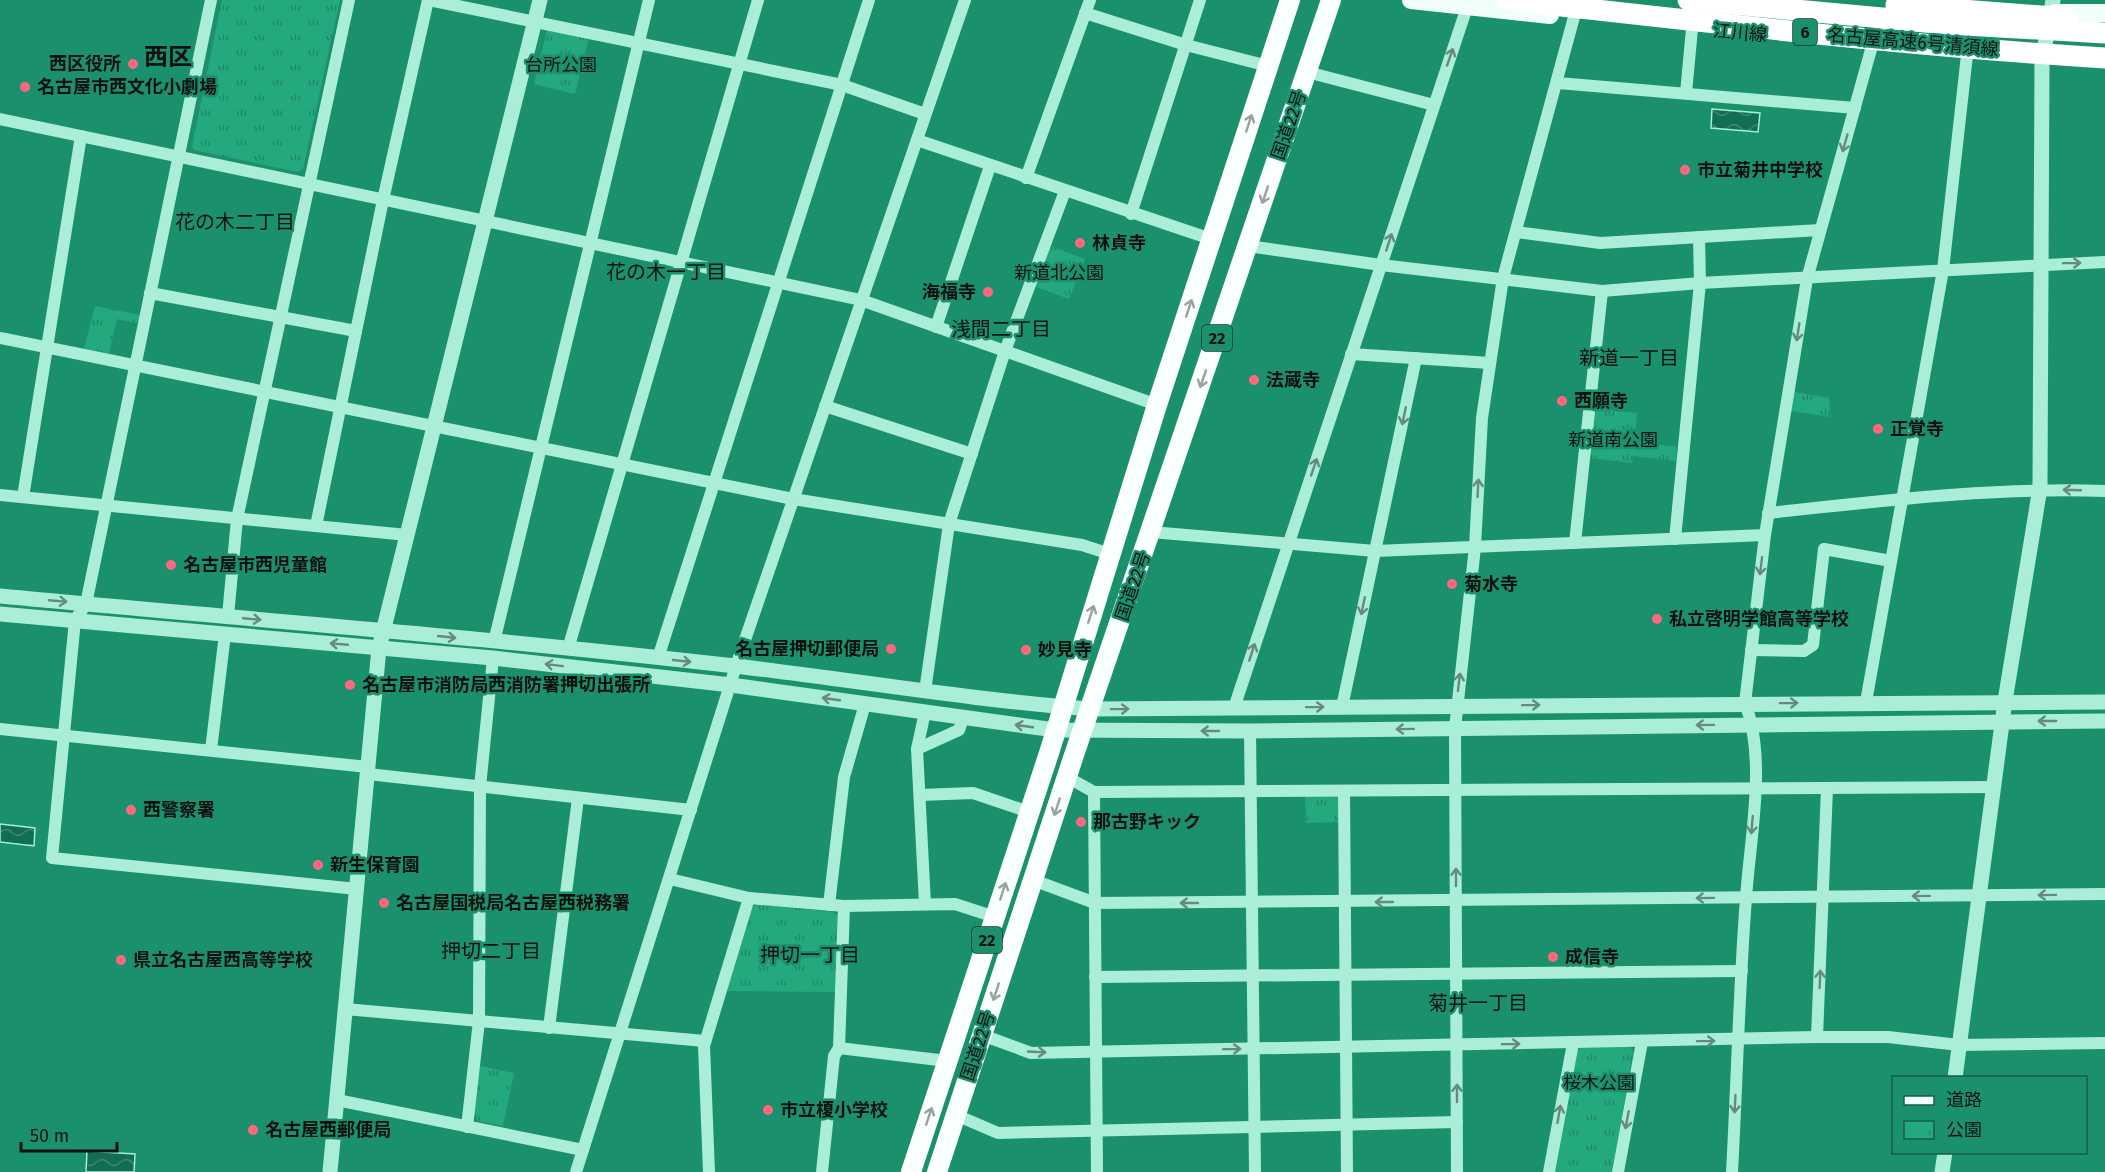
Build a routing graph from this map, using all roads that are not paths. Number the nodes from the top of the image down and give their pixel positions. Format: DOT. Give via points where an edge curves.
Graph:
graph roads {
  1 [pos="211,0"];
  2 [pos="350,0"];
  3 [pos="428,0"];
  4 [pos="540,0"];
  5 [pos="649,0"];
  6 [pos="758,0"];
  7 [pos="869,0"];
  8 [pos="965,0"];
  9 [pos="1090,0"];
  10 [pos="1200,0"];
  11 [pos="1290,0"];
  12 [pos="1331,0"];
  13 [pos="1411,0"];
  14 [pos="1507,0"];
  15 [pos="1558,0"];
  16 [pos="1584,0"];
  17 [pos="1688,0"];
  18 [pos="1842,0"];
  19 [pos="1888,0"];
  20 [pos="1893,0"];
  21 [pos="1467,7"];
  22 [pos="2052,7"];
  23 [pos="1085,13"];
  24 [pos="2105,13"];
  25 [pos="1574,17"];
  26 [pos="2105,20"];
  27 [pos="534,22"];
  28 [pos="1692,29"];
  29 [pos="2105,33"];
  30 [pos="638,43"];
  31 [pos="2105,43"];
  32 [pos="1186,45"];
  33 [pos="1872,46"];
  34 [pos="1967,55"];
  35 [pos="2105,58"];
  36 [pos="2042,62"];
  37 [pos="2105,63"];
  38 [pos="741,64"];
  39 [pos="1268,66"];
  40 [pos="1307,72"];
  41 [pos="1558,83"];
  42 [pos="842,85"];
  43 [pos="1686,93"];
  44 [pos="1434,105"];
  45 [pos="1855,108"];
  46 [pos="925,114"];
  47 [pos="0,119"];
  48 [pos="81,136"];
  49 [pos="916,140"];
  50 [pos="178,157"];
  51 [pos="990,166"];
  52 [pos="1026,178"];
  53 [pos="309,184"];
  54 [pos="1065,191"];
  55 [pos="382,200"];
  56 [pos="1131,214"];
  57 [pos="485,221"];
  58 [pos="1820,230"];
  59 [pos="1516,232"];
  60 [pos="1699,237"];
  61 [pos="1211,240"];
  62 [pos="590,243"];
  63 [pos="1248,246"];
  64 [pos="2105,262"];
  65 [pos="682,263"];
  66 [pos="2039,264"];
  67 [pos="1381,265"];
  68 [pos="1943,270"];
  69 [pos="1503,278"];
  70 [pos="1807,279"];
  71 [pos="1700,283"];
  72 [pos="778,284"];
  73 [pos="1602,291"];
  74 [pos="150,293"];
  75 [pos="861,300"];
  76 [pos="281,317"];
  77 [pos="936,327"];
  78 [pos="356,331"];
  79 [pos="0,338"];
  80 [pos="47,347"];
  81 [pos="1005,351"];
  82 [pos="1352,354"];
  83 [pos="1416,358"];
  84 [pos="1490,363"];
  85 [pos="135,365"];
  86 [pos="264,392"];
  87 [pos="1157,405"];
  88 [pos="825,406"];
  89 [pos="340,407"];
  90 [pos="434,427"];
  91 [pos="541,449"];
  92 [pos="972,454"];
  93 [pos="622,465"];
  94 [pos="714,484"];
  95 [pos="2040,488"];
  96 [pos="2105,491"];
  97 [pos="0,495"];
  98 [pos="23,497"];
  99 [pos="793,499"];
  100 [pos="1902,499"];
  101 [pos="106,506"];
  102 [pos="1768,513"];
  103 [pos="237,519"];
  104 [pos="949,524"];
  105 [pos="316,526"];
  106 [pos="1151,532"];
  107 [pos="1765,535"];
  108 [pos="407,536"];
  109 [pos="1675,539"];
  110 [pos="1575,543"];
  111 [pos="1288,544"];
  112 [pos="1475,547"];
  113 [pos="1375,551"];
  114 [pos="1110,554"];
  115 [pos="1891,561"];
  116 [pos="0,596"];
  117 [pos="86,604"];
  118 [pos="0,614"];
  119 [pos="228,616"];
  120 [pos="75,621"];
  121 [pos="384,630"];
  122 [pos="225,634"];
  123 [pos="494,642"];
  124 [pos="379,648"];
  125 [pos="568,649"];
  126 [pos="1751,650"];
  127 [pos="494,658"];
  128 [pos="658,658"];
  129 [pos="736,666"];
  130 [pos="731,685"];
  131 [pos="925,691"];
  132 [pos="2005,701"];
  133 [pos="1866,702"];
  134 [pos="2105,702"];
  135 [pos="1745,703"];
  136 [pos="865,704"];
  137 [pos="1456,706"];
  138 [pos="1062,707"];
  139 [pos="1342,707"];
  140 [pos="1234,708"];
  141 [pos="1091,709"];
  142 [pos="925,712"];
  143 [pos="963,718"];
  144 [pos="2105,720"];
  145 [pos="2003,721"];
  146 [pos="1753,725"];
  147 [pos="1455,728"];
  148 [pos="0,729"];
  149 [pos="1055,730"];
  150 [pos="1250,731"];
  151 [pos="1083,732"];
  152 [pos="64,735"];
  153 [pos="917,749"];
  154 [pos="212,750"];
  155 [pos="368,771"];
  156 [pos="1067,777"];
  157 [pos="480,787"];
  158 [pos="1994,787"];
  159 [pos="1827,788"];
  160 [pos="1755,789"];
  161 [pos="1455,791"];
  162 [pos="1094,792"];
  163 [pos="1251,792"];
  164 [pos="1344,792"];
  165 [pos="920,795"];
  166 [pos="578,798"];
  167 [pos="691,810"];
  168 [pos="1029,812"];
  169 [pos="670,879"];
  170 [pos="1033,880"];
  171 [pos="357,889"];
  172 [pos="2105,894"];
  173 [pos="1979,896"];
  174 [pos="1823,897"];
  175 [pos="749,898"];
  176 [pos="1746,898"];
  177 [pos="1252,902"];
  178 [pos="1345,902"];
  179 [pos="1456,902"];
  180 [pos="1095,903"];
  181 [pos="925,904"];
  182 [pos="829,905"];
  183 [pos="844,906"];
  184 [pos="995,917"];
  185 [pos="1742,971"];
  186 [pos="1346,974"];
  187 [pos="1456,974"];
  188 [pos="1253,975"];
  189 [pos="1095,977"];
  190 [pos="345,1009"];
  191 [pos="479,1021"];
  192 [pos="549,1028"];
  193 [pos="621,1034"];
  194 [pos="982,1035"];
  195 [pos="1817,1038"];
  196 [pos="1738,1040"];
  197 [pos="705,1041"];
  198 [pos="1642,1042"];
  199 [pos="1573,1043"];
  200 [pos="2105,1043"];
  201 [pos="1457,1045"];
  202 [pos="1959,1045"];
  203 [pos="1346,1047"];
  204 [pos="839,1048"];
  205 [pos="1254,1048"];
  206 [pos="1096,1052"];
  207 [pos="947,1060"];
  208 [pos="1954,1076"];
  209 [pos="337,1100"];
  210 [pos="956,1115"];
  211 [pos="1457,1122"];
  212 [pos="1347,1124"];
  213 [pos="467,1126"];
  214 [pos="1254,1127"];
  215 [pos="1097,1131"];
  216 [pos="583,1150"];
  217 [pos="1945,1154"];
  218 [pos="330,1172"];
  219 [pos="576,1172"];
  220 [pos="709,1172"];
  221 [pos="822,1172"];
  222 [pos="911,1172"];
  223 [pos="937,1172"];
  224 [pos="1097,1172"];
  225 [pos="1255,1172"];
  226 [pos="1347,1172"];
  227 [pos="1457,1172"];
  228 [pos="1549,1172"];
  229 [pos="1618,1172"];
  230 [pos="1732,1172"];
  231 [pos="1942,1172"];
  1 -- 50 [label="street"];
  2 -- 53 [label="street"];
  3 -- 27 [label="street"];
  3 -- 55 [label="street"];
  4 -- 27 [label="street"];
  5 -- 30 [label="street"];
  6 -- 38 [label="street"];
  7 -- 42 [label="street"];
  8 -- 46 [label="street"];
  9 -- 23 [label="street"];
  10 -- 32 [label="street"];
  11 -- 39 [label="highway, 国道22号 / 22"];
  12 -- 40 [label="highway, 国道22号 / 22"];
  13 -- 21 [label="main road, 江川線"];
  14 -- 35 [label="highway, 名古屋高速6号清須線 / 6" via="1733,25"];
  15 -- 31 [label="highway" via="1946,35"];
  16 -- 25 [label="street"];
  17 -- 29 [label="highway" via="1947,24"];
  18 -- 26 [label="highway, 名古屋高速6号清須線"];
  19 -- 20 [label="main road"];
  20 -- 22 [label="main road"];
  20 -- 33 [label="street"];
  21 -- 25 [label="main road, 江川線"];
  44 -- 21 [label="street, one-way"];
  22 -- 24 [label="main road"];
  22 -- 36 [label="street"];
  23 -- 32 [label="street"];
  23 -- 52 [label="street"];
  25 -- 28 [label="main road, 江川線"];
  25 -- 41 [label="street"];
  27 -- 30 [label="street"];
  27 -- 57 [label="street"];
  28 -- 33 [label="main road, 江川線"];
  28 -- 43 [label="street"];
  30 -- 38 [label="street"];
  30 -- 62 [label="street"];
  32 -- 39 [label="street"];
  32 -- 56 [label="street"];
  33 -- 34 [label="main road, 江川線"];
  33 -- 45 [label="street"];
  34 -- 36 [label="main road, 江川線"];
  34 -- 68 [label="street"];
  36 -- 37 [label="main road, 江川線"];
  36 -- 66 [label="street"];
  38 -- 42 [label="street"];
  38 -- 65 [label="street"];
  61 -- 39 [label="highway, 国道22号 / 22, one-way"];
  40 -- 44 [label="street"];
  40 -- 63 [label="highway, 国道22号 / 22, one-way"];
  41 -- 43 [label="street"];
  41 -- 59 [label="street"];
  42 -- 46 [label="street"];
  42 -- 72 [label="street"];
  43 -- 45 [label="street"];
  67 -- 44 [label="street, one-way"];
  45 -- 58 [label="street, one-way"];
  46 -- 49 [label="street"];
  47 -- 48 [label="street"];
  48 -- 50 [label="street"];
  48 -- 80 [label="street"];
  49 -- 51 [label="street"];
  49 -- 75 [label="street"];
  50 -- 53 [label="street"];
  50 -- 74 [label="street"];
  51 -- 52 [label="street"];
  51 -- 77 [label="street"];
  52 -- 54 [label="street"];
  53 -- 55 [label="street"];
  53 -- 76 [label="street"];
  54 -- 56 [label="street"];
  54 -- 81 [label="street"];
  55 -- 57 [label="street"];
  55 -- 78 [label="street"];
  56 -- 61 [label="street"];
  57 -- 62 [label="street"];
  57 -- 90 [label="street"];
  58 -- 60 [label="street"];
  58 -- 70 [label="street"];
  59 -- 60 [label="street" via="1600,243"];
  59 -- 69 [label="street"];
  60 -- 71 [label="street"];
  87 -- 61 [label="highway, 国道22号 / 22, one-way"];
  62 -- 65 [label="street"];
  62 -- 91 [label="street"];
  63 -- 67 [label="street"];
  63 -- 106 [label="highway, 国道22号 / 22, one-way"];
  66 -- 64 [label="street, one-way"];
  65 -- 72 [label="street"];
  65 -- 93 [label="street"];
  66 -- 68 [label="street"];
  66 -- 95 [label="street"];
  67 -- 69 [label="street"];
  67 -- 82 [label="street"];
  68 -- 70 [label="street"];
  68 -- 100 [label="street"];
  69 -- 73 [label="street"];
  69 -- 84 [label="street"];
  70 -- 71 [label="street"];
  70 -- 102 [label="street, one-way"];
  71 -- 73 [label="street"];
  71 -- 109 [label="street"];
  72 -- 75 [label="street"];
  72 -- 94 [label="street"];
  73 -- 110 [label="street"];
  74 -- 76 [label="street"];
  74 -- 85 [label="street"];
  75 -- 77 [label="street"];
  75 -- 88 [label="street"];
  76 -- 78 [label="street"];
  76 -- 86 [label="street"];
  77 -- 81 [label="street"];
  78 -- 89 [label="street"];
  79 -- 80 [label="street"];
  80 -- 85 [label="street"];
  80 -- 98 [label="street"];
  81 -- 87 [label="street"];
  81 -- 92 [label="street"];
  82 -- 83 [label="street"];
  111 -- 82 [label="street, one-way"];
  83 -- 84 [label="street"];
  83 -- 113 [label="street, one-way"];
  112 -- 84 [label="street, one-way" via="1482,418"];
  85 -- 86 [label="street"];
  85 -- 101 [label="street"];
  86 -- 89 [label="street"];
  86 -- 103 [label="street"];
  87 -- 114 [label="highway, 国道22号 / 22"];
  88 -- 92 [label="street"];
  88 -- 99 [label="street"];
  89 -- 90 [label="street"];
  89 -- 105 [label="street"];
  90 -- 91 [label="street"];
  90 -- 108 [label="street"];
  91 -- 93 [label="street"];
  91 -- 123 [label="street"];
  92 -- 104 [label="street"];
  93 -- 94 [label="street"];
  93 -- 125 [label="street"];
  94 -- 99 [label="street"];
  94 -- 128 [label="street"];
  96 -- 95 [label="street, one-way"];
  95 -- 100 [label="street"];
  95 -- 132 [label="street"];
  97 -- 98 [label="street"];
  98 -- 101 [label="street"];
  99 -- 104 [label="street"];
  99 -- 129 [label="street"];
  100 -- 102 [label="street"];
  100 -- 115 [label="street"];
  101 -- 103 [label="street"];
  101 -- 117 [label="street"];
  102 -- 107 [label="street"];
  103 -- 105 [label="street"];
  103 -- 119 [label="street"];
  104 -- 114 [label="street"];
  104 -- 131 [label="street"];
  105 -- 108 [label="street"];
  106 -- 111 [label="street"];
  106 -- 141 [label="highway, 国道22号 / 22"];
  107 -- 109 [label="street"];
  107 -- 126 [label="street, one-way"];
  108 -- 121 [label="street"];
  109 -- 110 [label="street"];
  110 -- 112 [label="street"];
  111 -- 113 [label="street"];
  140 -- 111 [label="street, one-way"];
  112 -- 113 [label="street"];
  137 -- 112 [label="street, one-way"];
  113 -- 139 [label="street, one-way"];
  138 -- 114 [label="highway, 国道22号 / 22, one-way"];
  115 -- 126 [label="street" via="1824,549 1813,645 1804,651"];
  115 -- 133 [label="street"];
  116 -- 117 [label="street, one-way"];
  117 -- 119 [label="street"];
  117 -- 120 [label="street"];
  118 -- 120 [label="street"];
  119 -- 121 [label="street, one-way"];
  120 -- 122 [label="street"];
  120 -- 152 [label="street"];
  121 -- 123 [label="street, one-way"];
  121 -- 124 [label="street"];
  124 -- 122 [label="street, one-way"];
  122 -- 154 [label="street"];
  123 -- 125 [label="street"];
  124 -- 127 [label="street"];
  124 -- 155 [label="street"];
  125 -- 128 [label="street"];
  126 -- 135 [label="street"];
  130 -- 127 [label="street, one-way"];
  127 -- 157 [label="street"];
  128 -- 129 [label="street, one-way"];
  129 -- 130 [label="street"];
  129 -- 131 [label="street"];
  136 -- 130 [label="street, one-way"];
  130 -- 167 [label="street"];
  131 -- 138 [label="street"];
  132 -- 133 [label="street"];
  132 -- 134 [label="street"];
  132 -- 145 [label="street"];
  135 -- 133 [label="street, one-way"];
  137 -- 135 [label="street, one-way"];
  135 -- 146 [label="street"];
  136 -- 142 [label="street"];
  136 -- 182 [label="street" via="844,777"];
  137 -- 139 [label="street"];
  137 -- 147 [label="street"];
  138 -- 141 [label="street"];
  138 -- 149 [label="highway, 国道22号 / 22"];
  140 -- 139 [label="street, one-way"];
  141 -- 140 [label="street, one-way"];
  141 -- 151 [label="highway, 国道22号 / 22"];
  142 -- 143 [label="street"];
  142 -- 153 [label="street"];
  149 -- 143 [label="street, one-way"];
  143 -- 153 [label="street" via="959,730"];
  144 -- 145 [label="street, one-way"];
  145 -- 146 [label="street"];
  145 -- 158 [label="street"];
  146 -- 147 [label="street, one-way"];
  146 -- 160 [label="street"];
  147 -- 150 [label="street, one-way"];
  147 -- 161 [label="street"];
  148 -- 152 [label="street"];
  149 -- 151 [label="street"];
  149 -- 168 [label="highway, 国道22号 / 22"];
  150 -- 151 [label="street, one-way"];
  150 -- 163 [label="street"];
  151 -- 156 [label="highway, 国道22号 / 22"];
  152 -- 154 [label="street"];
  152 -- 171 [label="street" via="51,858"];
  153 -- 165 [label="street"];
  154 -- 155 [label="street"];
  155 -- 157 [label="street"];
  155 -- 171 [label="street"];
  156 -- 162 [label="street"];
  156 -- 170 [label="highway, 国道22号 / 22, one-way"];
  157 -- 166 [label="street"];
  157 -- 191 [label="street"];
  158 -- 159 [label="street"];
  158 -- 173 [label="street"];
  159 -- 160 [label="street"];
  159 -- 174 [label="street"];
  160 -- 161 [label="street"];
  160 -- 176 [label="street, one-way"];
  161 -- 164 [label="street"];
  179 -- 161 [label="street, one-way"];
  162 -- 163 [label="street"];
  162 -- 180 [label="street"];
  163 -- 164 [label="street"];
  163 -- 177 [label="street"];
  164 -- 178 [label="street"];
  165 -- 168 [label="street" via="973,793"];
  165 -- 181 [label="street"];
  166 -- 167 [label="street"];
  166 -- 192 [label="street"];
  167 -- 169 [label="street"];
  184 -- 168 [label="highway, 国道22号 / 22, one-way"];
  169 -- 175 [label="street"];
  169 -- 193 [label="street"];
  170 -- 180 [label="street"];
  170 -- 194 [label="highway, 国道22号 / 22, one-way"];
  171 -- 190 [label="street"];
  172 -- 173 [label="street, one-way"];
  173 -- 174 [label="street, one-way"];
  173 -- 202 [label="street"];
  174 -- 176 [label="street"];
  195 -- 174 [label="street, one-way"];
  175 -- 182 [label="street"];
  175 -- 197 [label="street"];
  176 -- 179 [label="street, one-way"];
  176 -- 185 [label="street"];
  177 -- 178 [label="street"];
  177 -- 180 [label="street, one-way"];
  177 -- 188 [label="street"];
  179 -- 178 [label="street, one-way"];
  178 -- 186 [label="street"];
  179 -- 187 [label="street"];
  180 -- 189 [label="street"];
  181 -- 183 [label="street"];
  181 -- 184 [label="street" via="955,904"];
  182 -- 183 [label="street"];
  183 -- 204 [label="street"];
  184 -- 207 [label="highway, 国道22号 / 22"];
  185 -- 187 [label="street"];
  185 -- 196 [label="street"];
  186 -- 187 [label="street"];
  186 -- 188 [label="street"];
  186 -- 203 [label="street"];
  187 -- 201 [label="street"];
  188 -- 189 [label="street"];
  188 -- 205 [label="street"];
  189 -- 206 [label="street"];
  190 -- 191 [label="street"];
  190 -- 209 [label="street"];
  191 -- 192 [label="street"];
  191 -- 213 [label="street"];
  192 -- 193 [label="street"];
  193 -- 197 [label="street"];
  193 -- 216 [label="street"];
  194 -- 206 [label="street, one-way" via="1031,1053"];
  194 -- 210 [label="highway, 国道22号 / 22"];
  195 -- 196 [label="street"];
  195 -- 202 [label="street" via="1888,1037"];
  198 -- 196 [label="street, one-way"];
  196 -- 230 [label="street, one-way"];
  197 -- 220 [label="street"];
  198 -- 199 [label="street"];
  198 -- 229 [label="street, one-way"];
  201 -- 199 [label="street, one-way"];
  228 -- 199 [label="street, one-way"];
  200 -- 202 [label="street"];
  201 -- 203 [label="street"];
  211 -- 201 [label="street, one-way"];
  202 -- 208 [label="street"];
  203 -- 205 [label="street"];
  203 -- 212 [label="street"];
  204 -- 207 [label="street"];
  204 -- 221 [label="street" via="834,1056"];
  206 -- 205 [label="street, one-way"];
  205 -- 214 [label="street"];
  206 -- 215 [label="street"];
  222 -- 207 [label="highway, 国道22号 / 22, one-way"];
  209 -- 213 [label="street"];
  209 -- 218 [label="street"];
  210 -- 215 [label="street" via="998,1133"];
  210 -- 223 [label="highway, 国道22号 / 22"];
  211 -- 212 [label="street"];
  211 -- 227 [label="street"];
  212 -- 214 [label="street"];
  212 -- 226 [label="street"];
  213 -- 216 [label="street"];
  214 -- 215 [label="street"];
  214 -- 225 [label="street"];
  215 -- 224 [label="street"];
  216 -- 219 [label="street"];
  217 -- 231 [label="street"];
}
